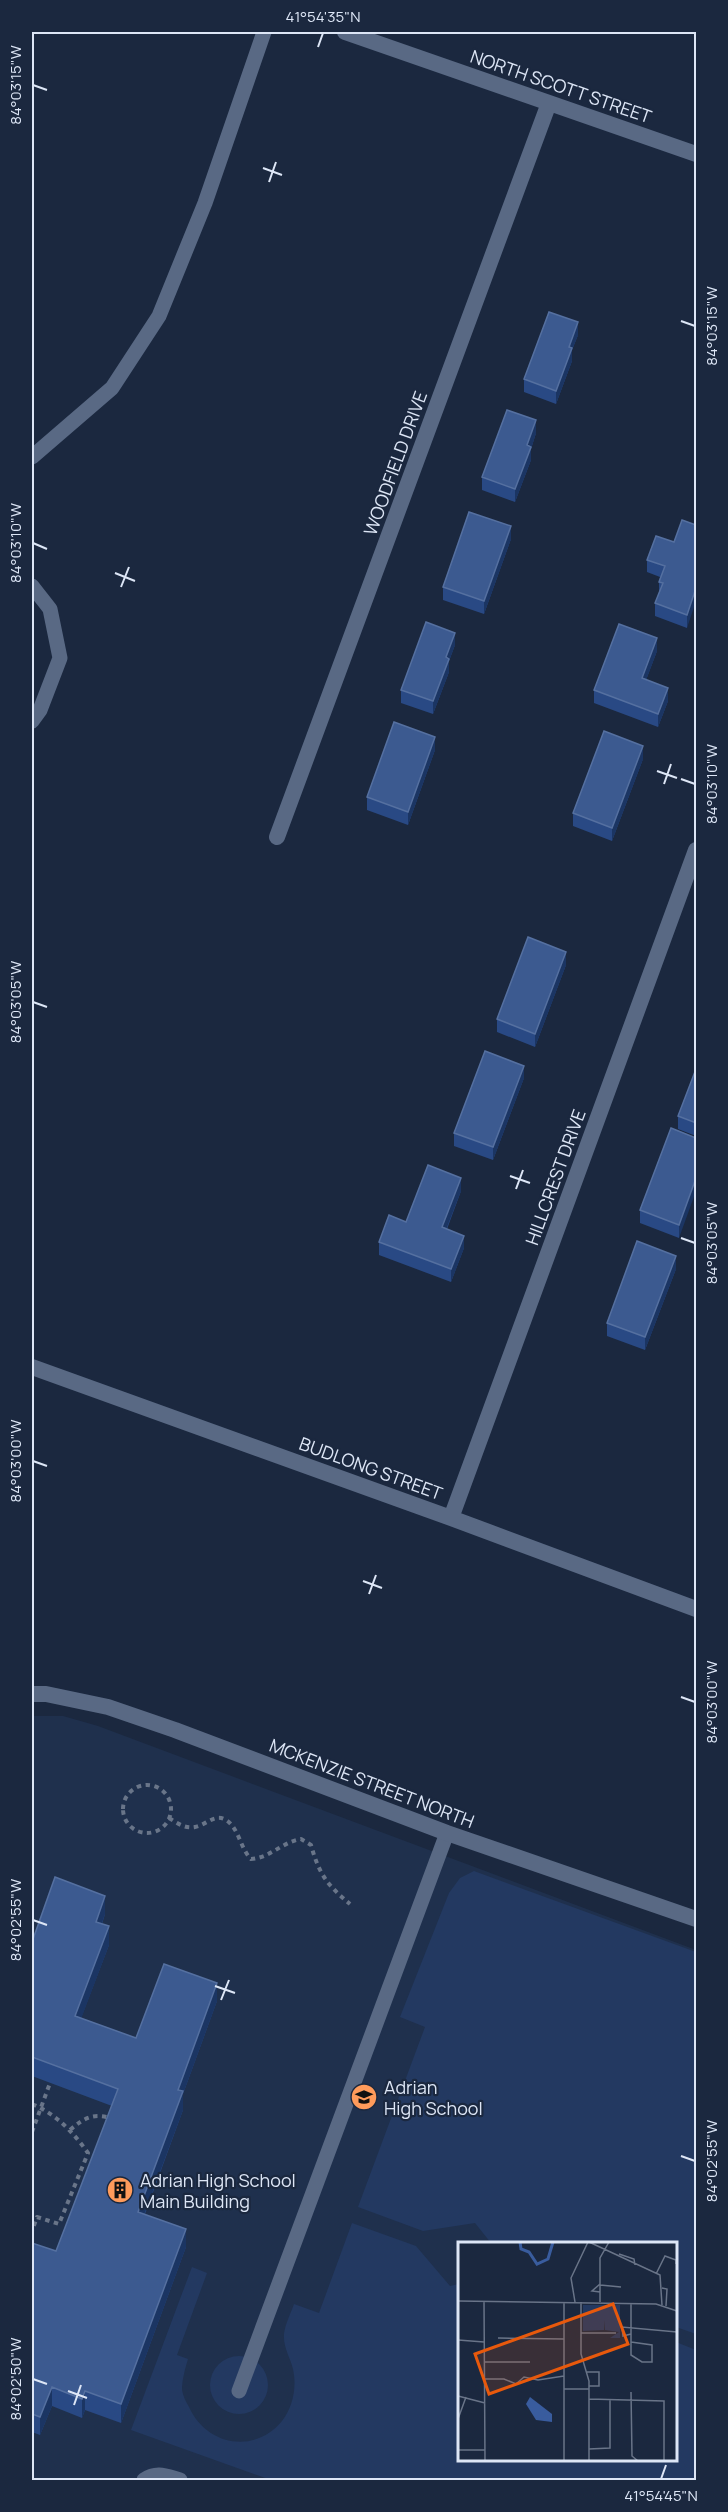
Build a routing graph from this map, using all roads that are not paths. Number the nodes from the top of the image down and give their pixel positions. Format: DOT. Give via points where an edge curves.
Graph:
graph roads {
  1 [pos="264,32"];
  2 [pos="345,32"];
  3 [pos="549,103"];
  4 [pos="696,154"];
  5 [pos="32,457"];
  6 [pos="32,586"];
  7 [pos="32,721"];
  8 [pos="277,837"];
  9 [pos="696,850"];
  10 [pos="32,1367"];
  11 [pos="451,1518"];
  12 [pos="696,1609"];
  13 [pos="32,1694"];
  14 [pos="447,1833"];
  15 [pos="696,1919"];
  16 [pos="239,2391"];
  17 [pos="144,2481"];
  18 [pos="180,2481"];
  1 -- 5 [label="lane" via="205,202 159,316 112,388"];
  2 -- 3 [label="street, NORTH SCOTT STREET"];
  3 -- 4 [label="street, NORTH SCOTT STREET"];
  3 -- 8 [label="street, WOODFIELD DRIVE"];
  6 -- 7 [label="lane" via="50,609 60,658"];
  9 -- 11 [label="street, HILLCREST DRIVE"];
  10 -- 11 [label="street, BUDLONG STREET"];
  11 -- 12 [label="street, BUDLONG STREET"];
  13 -- 14 [label="street, MCKENZIE STREET NORTH" via="108,1707"];
  14 -- 15 [label="street, MCKENZIE STREET NORTH"];
  14 -- 16 [label="lane"];
  17 -- 18 [label="lane" via="161,2474"];
}
